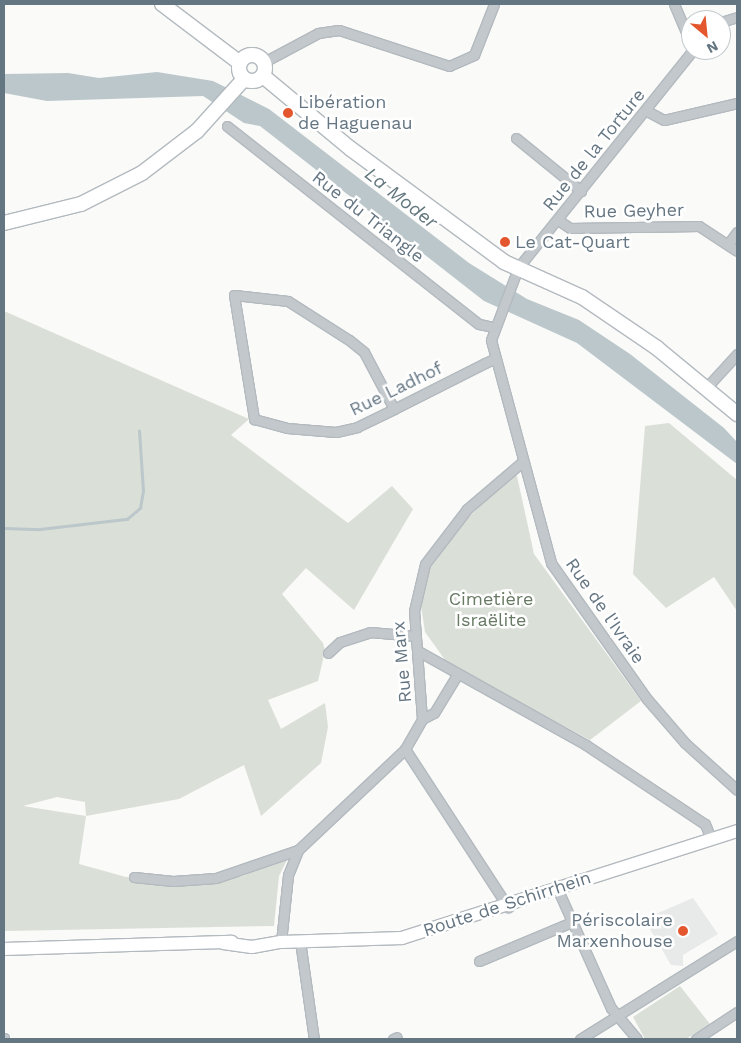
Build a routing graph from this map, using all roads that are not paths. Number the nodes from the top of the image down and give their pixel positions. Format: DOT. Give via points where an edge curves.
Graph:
graph roads {
  1 [pos="162,4"];
  2 [pos="494,4"];
  3 [pos="674,4"];
  4 [pos="681,20"];
  5 [pos="685,60"];
  6 [pos="240,63"];
  7 [pos="264,69"];
  8 [pos="240,83"];
  9 [pos="737,103"];
  10 [pos="647,111"];
  11 [pos="226,126"];
  12 [pos="516,138"];
  13 [pos="581,192"];
  14 [pos="558,220"];
  15 [pos="4,223"];
  16 [pos="737,232"];
  17 [pos="728,244"];
  18 [pos="737,251"];
  19 [pos="518,268"];
  20 [pos="493,327"];
  21 [pos="737,354"];
  22 [pos="494,359"];
  23 [pos="706,388"];
  24 [pos="394,409"];
  25 [pos="737,414"];
  26 [pos="522,462"];
  27 [pos="416,636"];
  28 [pos="418,651"];
  29 [pos="328,653"];
  30 [pos="457,675"];
  31 [pos="422,719"];
  32 [pos="405,749"];
  33 [pos="737,790"];
  34 [pos="737,831"];
  35 [pos="711,839"];
  36 [pos="298,850"];
  37 [pos="134,877"];
  38 [pos="557,888"];
  39 [pos="508,908"];
  40 [pos="572,922"];
  41 [pos="278,939"];
  42 [pos="300,941"];
  43 [pos="737,941"];
  44 [pos="4,950"];
  45 [pos="479,961"];
  46 [pos="737,1012"];
  47 [pos="619,1017"];
  48 [pos="314,1039"];
  49 [pos="580,1039"];
  50 [pos="637,1039"];
  51 [pos="696,1039"];
  1 -- 6 [label="main road"];
  2 -- 7 [label="street" via="474,55 448,66 339,30 318,33"];
  3 -- 4 [label="street"];
  5 -- 10 [label="street, Rue de la Torture"];
  6 -- 7 [label="main road" via="250,55"];
  6 -- 8 [label="main road"];
  7 -- 8 [label="main road" via="254,82"];
  7 -- 19 [label="main road" via="440,216"];
  8 -- 15 [label="main road" via="175,151 121,186 60,211"];
  9 -- 10 [label="street" via="664,120"];
  10 -- 13 [label="street, Rue de la Torture"];
  11 -- 20 [label="street, Rue du Triangle" via="479,324"];
  12 -- 13 [label="street"];
  13 -- 14 [label="street, Rue de la Torture"];
  14 -- 17 [label="street, Rue Geyher" via="570,228 698,226"];
  14 -- 19 [label="street, Rue de la Torture"];
  16 -- 17 [label="street"];
  17 -- 18 [label="street, Rue Geyher"];
  19 -- 20 [label="street, Rue de la Torture"];
  19 -- 23 [label="main road" via="582,297 658,348"];
  20 -- 22 [label="street, Rue de l'Ivraie"];
  21 -- 23 [label="street"];
  22 -- 24 [label="street, Rue Ladhof"];
  22 -- 26 [label="street, Rue de l'Ivraie"];
  23 -- 25 [label="main road"];
  24 -- 24 [label="street, Rue Ladhof" via="364,352 349,340 288,302 234,295 254,419 287,428 336,432"];
  26 -- 27 [label="street, Rue Marx" via="467,509 425,564 415,592"];
  26 -- 33 [label="street, Rue de l'Ivraie" via="544,546 564,586 647,699 686,743"];
  27 -- 28 [label="street, Rue Marx"];
  27 -- 29 [label="street" via="370,632 340,642"];
  28 -- 30 [label="street" via="428,652"];
  28 -- 31 [label="street, Rue Marx"];
  30 -- 31 [label="street" via="434,713"];
  30 -- 35 [label="street" via="586,745 705,824"];
  31 -- 32 [label="street, Rue Marx"];
  32 -- 36 [label="street, Rue Marx"];
  32 -- 39 [label="street"];
  34 -- 35 [label="street, Route de Schirrhein"];
  35 -- 38 [label="street, Route de Schirrhein"];
  36 -- 37 [label="street, Rue Marx" via="216,878 173,881"];
  36 -- 41 [label="street, Rue Marx" via="288,875"];
  38 -- 39 [label="street, Route de Schirrhein"];
  38 -- 40 [label="street"];
  39 -- 42 [label="street, Route de Schirrhein" via="386,941"];
  40 -- 45 [label="street"];
  40 -- 47 [label="street" via="596,979"];
  41 -- 42 [label="street, Route de Schirrhein"];
  41 -- 44 [label="street, Route de Schirrhein"];
  42 -- 48 [label="street"];
  43 -- 47 [label="street"];
  46 -- 51 [label="street"];
  47 -- 49 [label="street"];
  47 -- 50 [label="street"];
}
